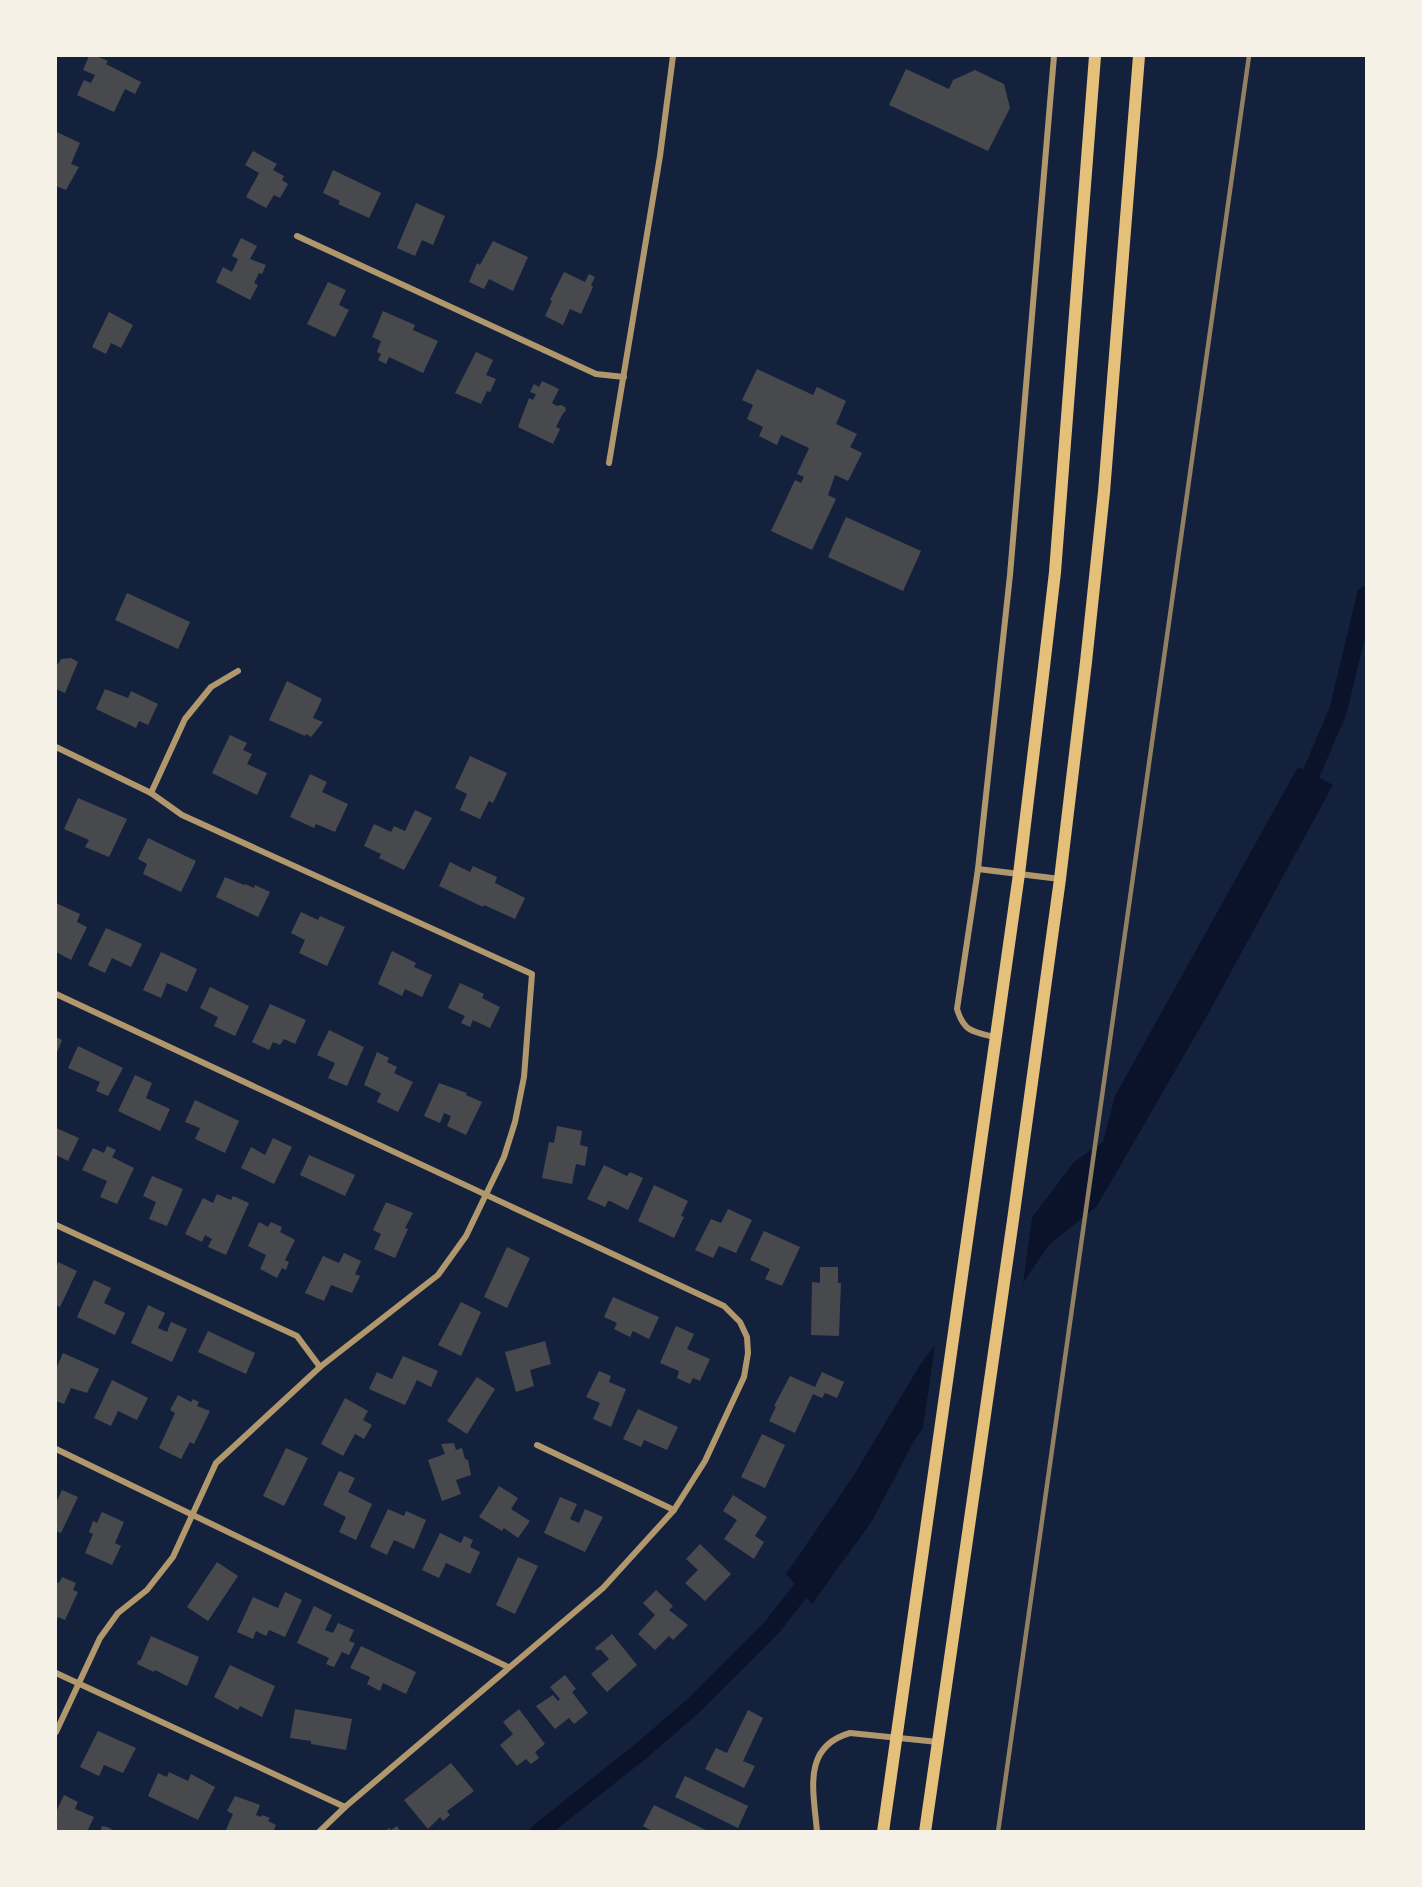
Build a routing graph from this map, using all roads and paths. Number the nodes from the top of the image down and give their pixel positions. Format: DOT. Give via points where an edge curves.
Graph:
graph roads {
  1 [pos="673,56"];
  2 [pos="1053,56"];
  3 [pos="1095,56"];
  4 [pos="1139,56"];
  5 [pos="297,236"];
  6 [pos="624,377"];
  7 [pos="609,463"];
  8 [pos="238,671"];
  9 [pos="56,747"];
  10 [pos="151,793"];
  11 [pos="978,869"];
  12 [pos="1019,874"];
  13 [pos="1060,879"];
  14 [pos="56,994"];
  15 [pos="994,1037"];
  16 [pos="486,1195"];
  17 [pos="56,1225"];
  18 [pos="320,1367"];
  19 [pos="537,1445"];
  20 [pos="56,1449"];
  21 [pos="674,1509"];
  22 [pos="194,1514"];
  23 [pos="508,1667"];
  24 [pos="56,1673"];
  25 [pos="78,1683"];
  26 [pos="56,1732"];
  27 [pos="896,1736"];
  28 [pos="938,1742"];
  29 [pos="345,1807"];
  30 [pos="319,1832"];
  31 [pos="817,1832"];
  32 [pos="883,1832"];
  33 [pos="926,1832"];
  1 -- 6 [label="street"];
  2 -- 11 [label="street" via="1019,491"];
  3 -- 12 [label="main road" via="1055,572"];
  4 -- 13 [label="main road" via="1104,492"];
  5 -- 6 [label="street" via="596,374"];
  6 -- 7 [label="street"];
  8 -- 10 [label="street" via="211,687 185,719"];
  9 -- 10 [label="street"];
  10 -- 16 [label="street" via="182,815 532,974 524,1077 515,1122"];
  11 -- 12 [label="street"];
  11 -- 15 [label="street" via="957,1009 966,1028"];
  12 -- 13 [label="street"];
  12 -- 15 [label="main road"];
  13 -- 28 [label="main road"];
  14 -- 16 [label="street"];
  15 -- 27 [label="main road"];
  16 -- 18 [label="street" via="466,1236 438,1275"];
  16 -- 21 [label="street" via="724,1306 740,1322 747,1337 744,1377 705,1461"];
  17 -- 18 [label="street" via="297,1336"];
  18 -- 22 [label="street" via="216,1463"];
  19 -- 21 [label="street"];
  20 -- 22 [label="street"];
  21 -- 23 [label="street" via="603,1588"];
  22 -- 23 [label="street"];
  22 -- 25 [label="street" via="173,1557 147,1590 118,1613 100,1638"];
  23 -- 29 [label="street"];
  24 -- 25 [label="street"];
  25 -- 26 [label="street"];
  25 -- 29 [label="street"];
  27 -- 28 [label="street"];
  27 -- 31 [label="street" via="850,1733 826,1744 813,1776"];
  27 -- 32 [label="main road"];
  28 -- 33 [label="main road"];
  29 -- 30 [label="street"];
}
